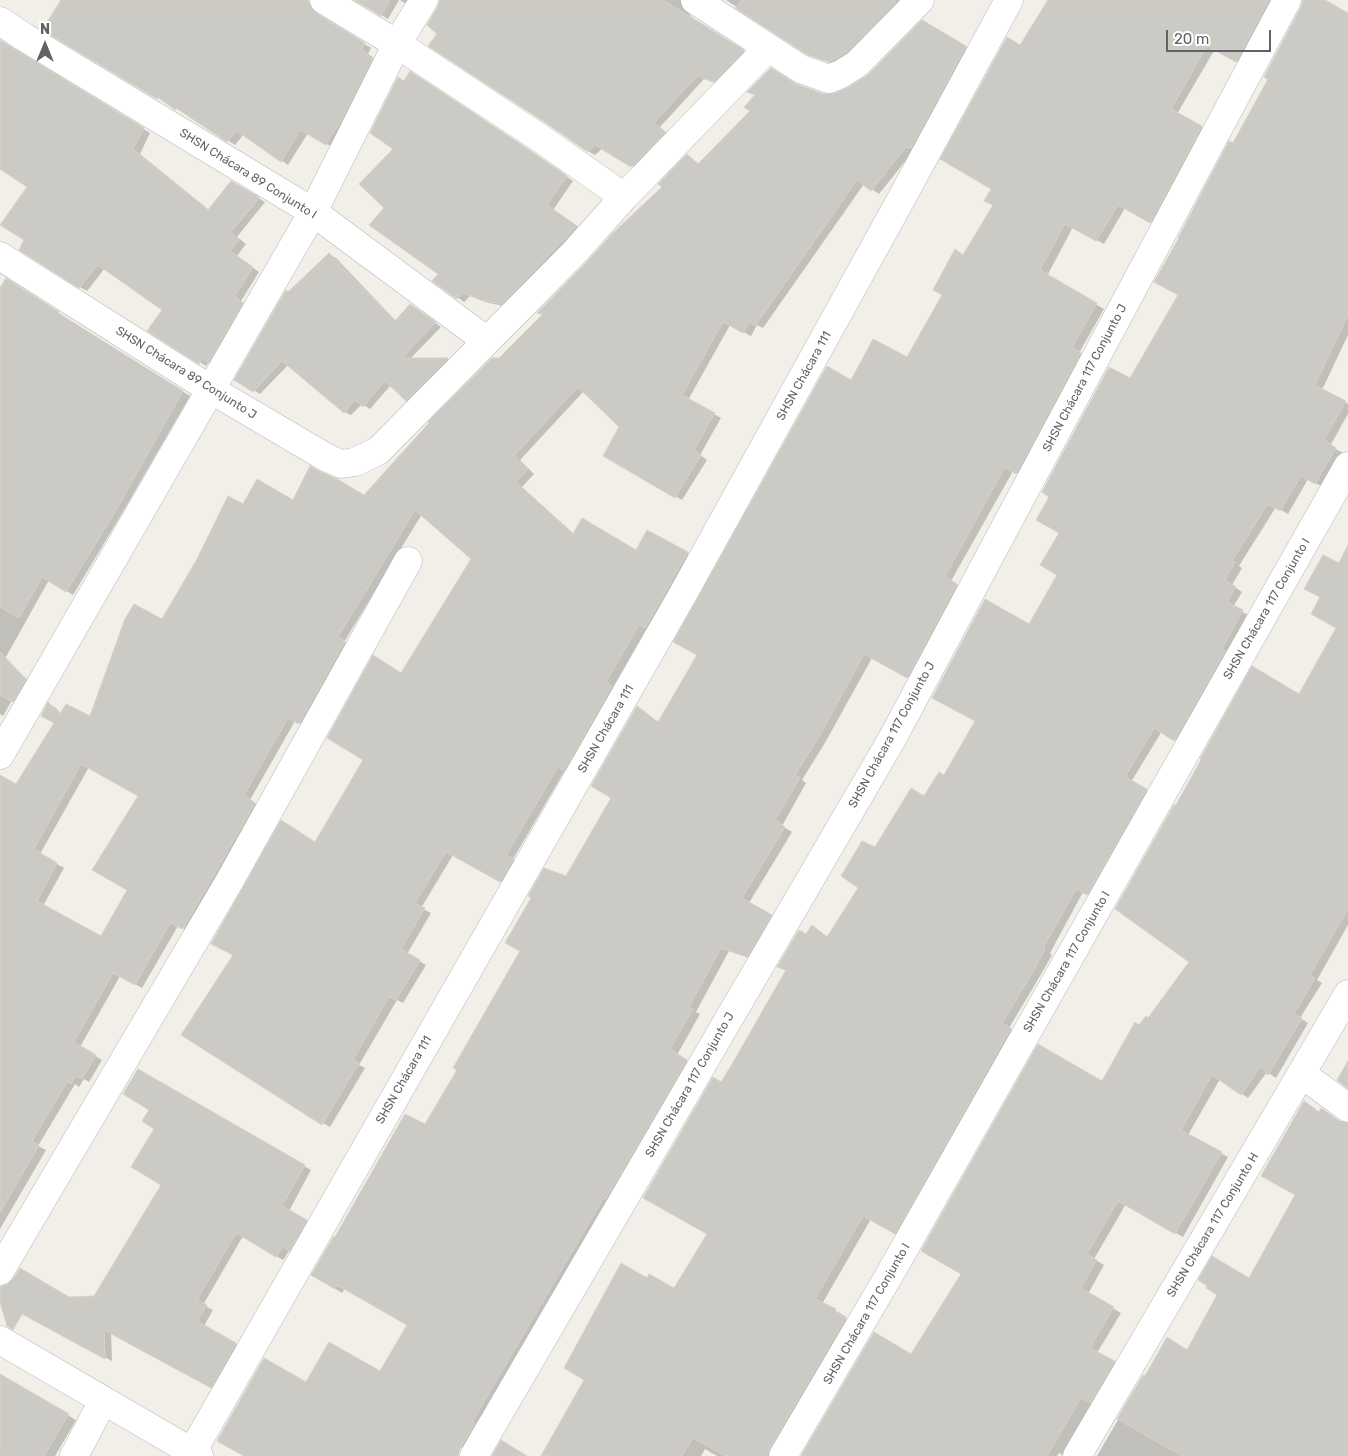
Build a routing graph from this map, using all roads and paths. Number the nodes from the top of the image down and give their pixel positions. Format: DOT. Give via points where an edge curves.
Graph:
graph roads {
  1 [pos="324,0"];
  2 [pos="424,0"];
  3 [pos="695,0"];
  4 [pos="920,0"];
  5 [pos="1009,0"];
  6 [pos="1287,0"];
  7 [pos="0,21"];
  8 [pos="397,44"];
  9 [pos="768,48"];
  10 [pos="624,197"];
  11 [pos="313,212"];
  12 [pos="0,256"];
  13 [pos="487,342"];
  14 [pos="210,389"];
  15 [pos="1348,466"];
  16 [pos="408,561"];
  17 [pos="0,754"];
  18 [pos="1348,994"];
  19 [pos="1302,1074"];
  20 [pos="1348,1108"];
  21 [pos="0,1271"];
  22 [pos="0,1340"];
  23 [pos="103,1400"];
  24 [pos="195,1454"];
  25 [pos="74,1456"];
  26 [pos="474,1456"];
  27 [pos="783,1456"];
  28 [pos="1077,1456"];
  1 -- 8 [label="street"];
  2 -- 8 [label="street"];
  3 -- 9 [label="street"];
  4 -- 9 [label="street" via="857,64 828,79 800,69"];
  5 -- 24 [label="street, SHSN Chácara 111" via="688,585"];
  6 -- 26 [label="street, SHSN Chácara 117 Conjunto J" via="892,739"];
  7 -- 11 [label="street, SHSN Chácara 89 Conjunto I"];
  8 -- 10 [label="street"];
  8 -- 11 [label="street"];
  9 -- 10 [label="street, SHSN Chácara 89 Conjunto J"];
  10 -- 13 [label="street, SHSN Chácara 89 Conjunto J"];
  11 -- 13 [label="street, SHSN Chácara 89 Conjunto I"];
  11 -- 14 [label="street"];
  12 -- 14 [label="street, SHSN Chácara 89 Conjunto J"];
  13 -- 14 [label="street, SHSN Chácara 89 Conjunto J" via="378,451 355,462 341,464 327,458"];
  14 -- 17 [label="street"];
  15 -- 27 [label="street, SHSN Chácara 117 Conjunto I" via="887,1279"];
  16 -- 21 [label="street" via="229,882"];
  18 -- 19 [label="street, SHSN Chácara 117 Conjunto H"];
  19 -- 20 [label="street"];
  19 -- 28 [label="street, SHSN Chácara 117 Conjunto H"];
  22 -- 23 [label="street"];
  23 -- 24 [label="street"];
  23 -- 25 [label="street"];
}
